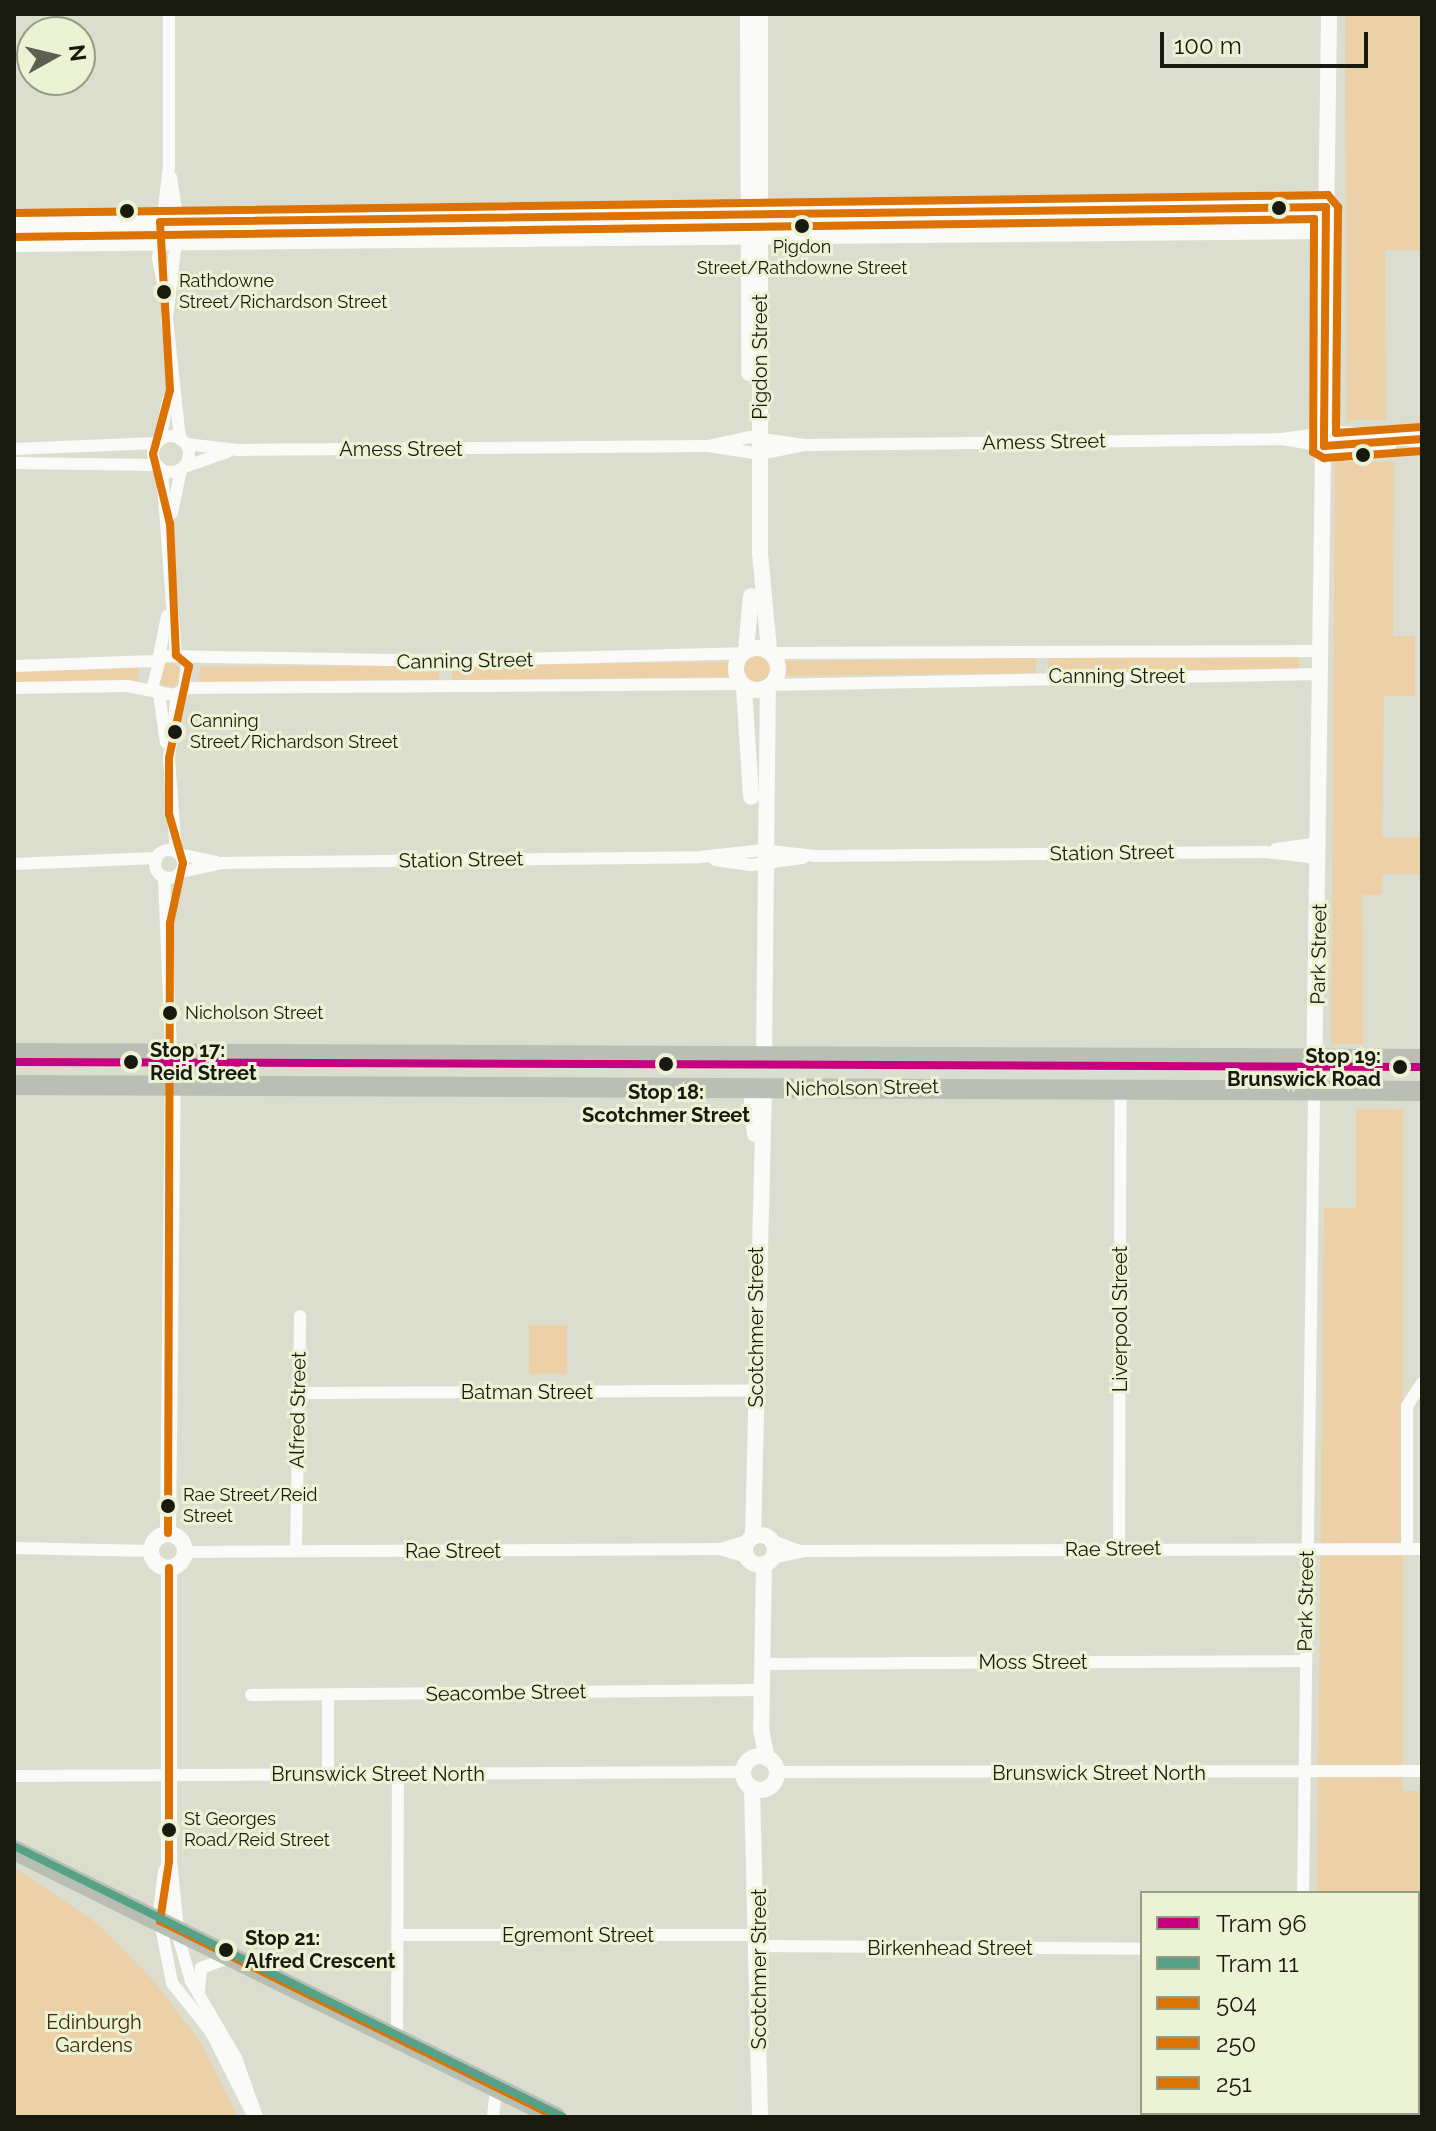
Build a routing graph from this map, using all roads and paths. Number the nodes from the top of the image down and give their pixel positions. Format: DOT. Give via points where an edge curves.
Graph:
graph roads {
  1 [pos="169,14"];
  2 [pos="748,14"];
  3 [pos="760,14"];
  4 [pos="1329,14"];
  5 [pos="169,165"];
  6 [pos="1326,207"];
  7 [pos="1109,212"];
  8 [pos="848,215"];
  9 [pos="754,216"];
  10 [pos="160,222"];
  11 [pos="178,223"];
  12 [pos="14,225"];
  13 [pos="1326,231"];
  14 [pos="1109,232"];
  15 [pos="754,236"];
  16 [pos="848,237"];
  17 [pos="158,243"];
  18 [pos="177,243"];
  19 [pos="14,244"];
  20 [pos="167,301"];
  21 [pos="170,390"];
  22 [pos="1422,439"];
  23 [pos="1324,440"];
  24 [pos="159,441"];
  25 [pos="183,441"];
  26 [pos="755,446"];
  27 [pos="86,448"];
  28 [pos="14,449"];
  29 [pos="238,450"];
  30 [pos="14,463"];
  31 [pos="86,463"];
  32 [pos="159,468"];
  33 [pos="182,468"];
  34 [pos="170,524"];
  35 [pos="169,605"];
  36 [pos="772,651"];
  37 [pos="1322,651"];
  38 [pos="744,652"];
  39 [pos="157,658"];
  40 [pos="182,658"];
  41 [pos="14,666"];
  42 [pos="1321,674"];
  43 [pos="741,686"];
  44 [pos="768,686"];
  45 [pos="14,688"];
  46 [pos="181,691"];
  47 [pos="155,692"];
  48 [pos="169,758"];
  49 [pos="169,814"];
  50 [pos="1320,850"];
  51 [pos="177,853"];
  52 [pos="159,856"];
  53 [pos="757,857"];
  54 [pos="223,863"];
  55 [pos="14,864"];
  56 [pos="119,864"];
  57 [pos="180,873"];
  58 [pos="162,875"];
  59 [pos="170,923"];
  60 [pos="171,1052"];
  61 [pos="14,1053"];
  62 [pos="758,1056"];
  63 [pos="403,1058"];
  64 [pos="1422,1059"];
  65 [pos="955,1061"];
  66 [pos="1318,1061"];
  67 [pos="404,1084"];
  68 [pos="14,1085"];
  69 [pos="173,1086"];
  70 [pos="955,1087"];
  71 [pos="1121,1089"];
  72 [pos="758,1090"];
  73 [pos="1314,1091"];
  74 [pos="1422,1091"];
  75 [pos="300,1316"];
  76 [pos="1422,1383"];
  77 [pos="756,1391"];
  78 [pos="299,1393"];
  79 [pos="168,1533"];
  80 [pos="14,1548"];
  81 [pos="1307,1548"];
  82 [pos="1119,1549"];
  83 [pos="1407,1549"];
  84 [pos="1422,1549"];
  85 [pos="759,1550"];
  86 [pos="150,1551"];
  87 [pos="296,1551"];
  88 [pos="185,1552"];
  89 [pos="169,1568"];
  90 [pos="1306,1661"];
  91 [pos="761,1664"];
  92 [pos="761,1690"];
  93 [pos="251,1695"];
  94 [pos="328,1695"];
  95 [pos="759,1765"];
  96 [pos="1422,1771"];
  97 [pos="1304,1772"];
  98 [pos="169,1773"];
  99 [pos="328,1775"];
  100 [pos="398,1775"];
  101 [pos="14,1776"];
  102 [pos="759,1788"];
  103 [pos="14,1850"];
  104 [pos="1303,1891"];
  105 [pos="168,1925"];
  106 [pos="398,1935"];
  107 [pos="758,1940"];
  108 [pos="1140,1949"];
  109 [pos="232,1957"];
  110 [pos="202,2001"];
  111 [pos="397,2039"];
  112 [pos="496,2087"];
  113 [pos="255,2117"];
  114 [pos="493,2117"];
  115 [pos="556,2117"];
  116 [pos="760,2117"];
  1 -- 5 [label="street"];
  2 -- 9 [label="street, Pigdon Street"];
  3 -- 9 [label="street, Pigdon Street"];
  4 -- 6 [label="street, Park Street"];
  5 -- 10 [label="street"];
  5 -- 11 [label="street"];
  6 -- 7 [label="street"];
  6 -- 13 [label="street, Park Street"];
  7 -- 8 [label="street"];
  7 -- 14 [label="street"];
  8 -- 9 [label="street"];
  8 -- 16 [label="street"];
  9 -- 11 [label="street"];
  9 -- 15 [label="street, Pigdon Street"];
  10 -- 11 [label="street"];
  10 -- 12 [label="street"];
  10 -- 17 [label="street"];
  11 -- 18 [label="street"];
  13 -- 14 [label="street"];
  13 -- 23 [label="street, Park Street"];
  14 -- 16 [label="street"];
  15 -- 16 [label="street"];
  15 -- 18 [label="street"];
  15 -- 26 [label="street, Pigdon Street"];
  17 -- 18 [label="street"];
  17 -- 19 [label="street"];
  17 -- 20 [label="street"];
  18 -- 20 [label="street"];
  20 -- 21 [label="street"];
  21 -- 24 [label="street"];
  21 -- 25 [label="street"];
  22 -- 23 [label="street, Amess Street"];
  23 -- 26 [label="street, Amess Street"];
  23 -- 37 [label="street, Park Street"];
  24 -- 25 [label="street, Amess Street"];
  24 -- 27 [label="street"];
  24 -- 32 [label="street"];
  25 -- 29 [label="street, Amess Street"];
  25 -- 33 [label="street"];
  26 -- 29 [label="street, Amess Street"];
  26 -- 36 [label="street, Pigdon Street" via="762,634"];
  26 -- 38 [label="street, Pigdon Street"];
  27 -- 28 [label="street"];
  27 -- 31 [label="street"];
  29 -- 33 [label="street, Amess Street"];
  30 -- 31 [label="street"];
  31 -- 32 [label="street"];
  32 -- 33 [label="street, Amess Street"];
  32 -- 34 [label="street"];
  33 -- 34 [label="street"];
  34 -- 35 [label="street"];
  35 -- 39 [label="street"];
  35 -- 40 [label="street"];
  36 -- 37 [label="street, Canning Street"];
  36 -- 38 [label="street"];
  36 -- 44 [label="street"];
  37 -- 42 [label="street, Park Street"];
  38 -- 40 [label="street, Canning Street"];
  38 -- 43 [label="street, Pigdon Street"];
  39 -- 40 [label="street, Canning Street"];
  39 -- 41 [label="street"];
  39 -- 47 [label="street"];
  40 -- 46 [label="street"];
  42 -- 44 [label="street, Canning Street"];
  42 -- 50 [label="street, Park Street"];
  43 -- 44 [label="street"];
  43 -- 46 [label="street, Canning Street"];
  43 -- 53 [label="street"];
  44 -- 53 [label="street"];
  45 -- 47 [label="street"];
  46 -- 47 [label="street, Canning Street"];
  46 -- 48 [label="street"];
  47 -- 48 [label="street"];
  48 -- 49 [label="street"];
  49 -- 51 [label="street"];
  49 -- 52 [label="street"];
  50 -- 53 [label="street, Station Street"];
  50 -- 66 [label="street, Park Street"];
  51 -- 52 [label="street, Station Street"];
  51 -- 54 [label="street, Station Street"];
  51 -- 57 [label="street"];
  52 -- 56 [label="street"];
  52 -- 58 [label="street"];
  53 -- 54 [label="street, Station Street"];
  53 -- 62 [label="street"];
  54 -- 57 [label="street, Station Street"];
  55 -- 56 [label="street"];
  56 -- 58 [label="street"];
  57 -- 58 [label="street, Station Street"];
  57 -- 59 [label="street"];
  58 -- 59 [label="street"];
  59 -- 60 [label="street"];
  60 -- 61 [label="main road, Nicholson Street"];
  60 -- 63 [label="main road, Nicholson Street"];
  60 -- 69 [label="main road"];
  62 -- 63 [label="main road, Nicholson Street"];
  62 -- 65 [label="main road, Nicholson Street"];
  62 -- 72 [label="main road"];
  63 -- 67 [label="main road"];
  64 -- 66 [label="main road, Nicholson Street"];
  65 -- 66 [label="main road, Nicholson Street"];
  65 -- 70 [label="main road"];
  66 -- 73 [label="street, Park Street"];
  67 -- 69 [label="main road, Nicholson Street"];
  67 -- 72 [label="main road, Nicholson Street"];
  68 -- 69 [label="main road, Nicholson Street"];
  69 -- 79 [label="street"];
  70 -- 71 [label="main road, Nicholson Street"];
  70 -- 72 [label="main road, Nicholson Street"];
  71 -- 73 [label="main road, Nicholson Street"];
  71 -- 82 [label="street, Liverpool Street"];
  72 -- 77 [label="street, Scotchmer Street"];
  73 -- 74 [label="main road, Nicholson Street"];
  73 -- 81 [label="street, Park Street"];
  75 -- 78 [label="street, Alfred Street"];
  76 -- 83 [label="street" via="1407,1406"];
  77 -- 78 [label="street, Batman Street"];
  77 -- 85 [label="street, Scotchmer Street"];
  78 -- 87 [label="street, Alfred Street"];
  79 -- 86 [label="street"];
  79 -- 88 [label="street"];
  80 -- 86 [label="street"];
  81 -- 82 [label="street, Rae Street"];
  81 -- 83 [label="street, Rae Street"];
  81 -- 90 [label="street, Park Street"];
  82 -- 85 [label="street, Rae Street"];
  83 -- 84 [label="street, Rae Street"];
  85 -- 87 [label="street, Rae Street"];
  85 -- 91 [label="street, Scotchmer Street"];
  86 -- 89 [label="street"];
  87 -- 88 [label="street, Rae Street"];
  88 -- 89 [label="street"];
  89 -- 98 [label="street"];
  90 -- 91 [label="street, Moss Street"];
  90 -- 97 [label="street, Park Street"];
  91 -- 92 [label="street, Scotchmer Street"];
  92 -- 94 [label="street, Seacombe Street"];
  92 -- 95 [label="street, Scotchmer Street"];
  93 -- 94 [label="street, Seacombe Street"];
  94 -- 99 [label="street"];
  95 -- 97 [label="street, Brunswick Street North"];
  95 -- 100 [label="street, Brunswick Street North"];
  95 -- 102 [label="street, Scotchmer Street"];
  95 -- 102 [label="street, Scotchmer Street"];
  96 -- 97 [label="street, Brunswick Street North"];
  97 -- 104 [label="street, Park Street"];
  98 -- 99 [label="street, Brunswick Street North"];
  98 -- 101 [label="street, Brunswick Street North"];
  98 -- 105 [label="street"];
  99 -- 100 [label="street, Brunswick Street North"];
  100 -- 106 [label="street"];
  102 -- 107 [label="street, Scotchmer Street"];
  103 -- 105 [label="highway"];
  105 -- 109 [label="highway"];
  105 -- 110 [label="street"];
  105 -- 113 [label="street" via="172,1983 211,2032"];
  106 -- 107 [label="street, Egremont Street"];
  106 -- 111 [label="street"];
  107 -- 108 [label="street, Birkenhead Street"];
  107 -- 116 [label="street, Scotchmer Street"];
  109 -- 110 [label="street" via="201,1968"];
  109 -- 111 [label="highway"];
  110 -- 113 [label="street" via="236,2058"];
  111 -- 112 [label="highway"];
  112 -- 114 [label="street"];
  112 -- 115 [label="highway"];
}
